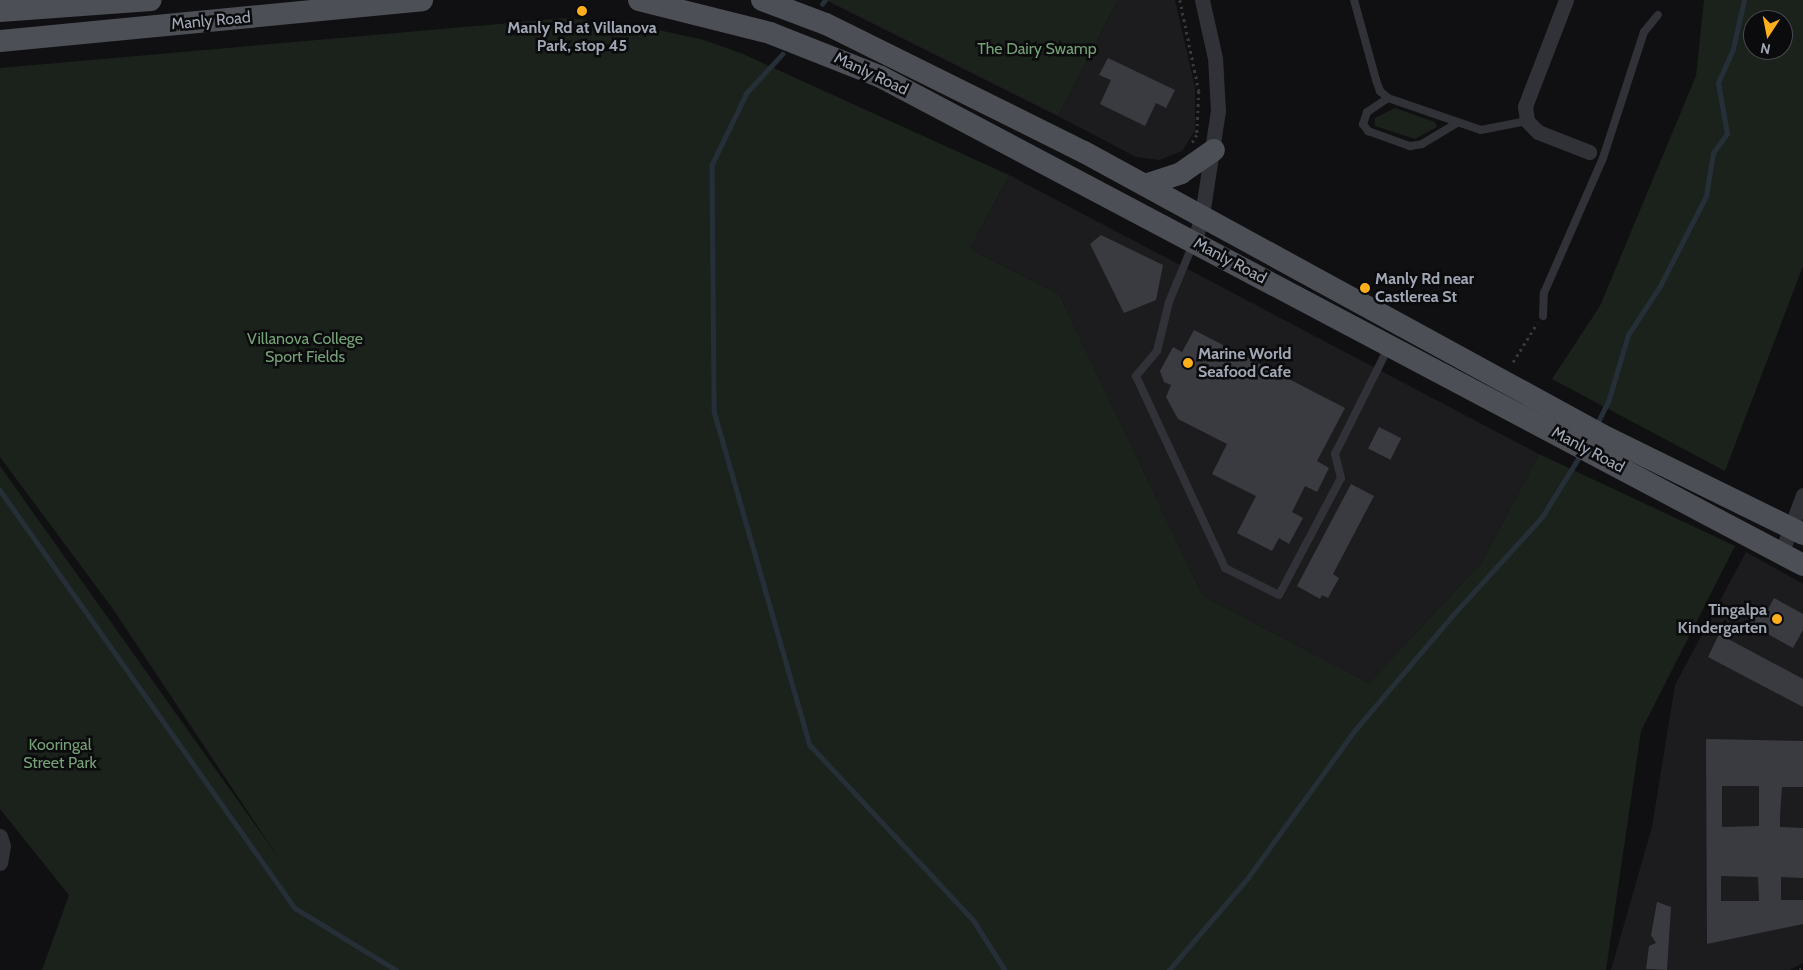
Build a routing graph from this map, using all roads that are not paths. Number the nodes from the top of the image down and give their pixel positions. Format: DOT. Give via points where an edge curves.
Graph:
graph roads {
  1 [pos="151,0"];
  2 [pos="422,0"];
  3 [pos="639,0"];
  4 [pos="762,0"];
  5 [pos="1202,0"];
  6 [pos="1354,0"];
  7 [pos="1566,0"];
  8 [pos="0,11"];
  9 [pos="1658,15"];
  10 [pos="0,41"];
  11 [pos="1388,98"];
  12 [pos="1526,122"];
  13 [pos="1457,124"];
  14 [pos="1214,150"];
  15 [pos="1596,155"];
  16 [pos="1146,185"];
  17 [pos="1202,216"];
  18 [pos="1194,242"];
  19 [pos="1543,316"];
  20 [pos="1390,346"];
  21 [pos="1803,495"];
  22 [pos="1797,531"];
  23 [pos="1781,554"];
  24 [pos="1803,565"];
  25 [pos="0,836"];
  26 [pos="0,863"];
  1 -- 8 [label="main road"];
  2 -- 10 [label="main road, Manly Road"];
  3 -- 18 [label="main road, Manly Road" via="722,18 844,60 933,103"];
  4 -- 16 [label="main road, Manly Road" via="833,28"];
  5 -- 14 [label="street" via="1215,58 1219,95"];
  6 -- 11 [label="lane" via="1376,80 1380,91"];
  7 -- 12 [label="street" via="1525,106"];
  9 -- 15 [label="lane" via="1644,32"];
  11 -- 13 [label="lane"];
  11 -- 13 [label="lane" via="1368,112 1364,124 1368,131 1410,146 1422,144"];
  12 -- 13 [label="lane" via="1481,130"];
  12 -- 15 [label="street" via="1538,132"];
  14 -- 16 [label="main road" via="1181,173"];
  14 -- 17 [label="street"];
  15 -- 19 [label="lane" via="1544,293"];
  16 -- 17 [label="main road, Manly Road"];
  17 -- 18 [label="street"];
  17 -- 22 [label="main road, Manly Road" via="1602,435"];
  18 -- 20 [label="main road, Manly Road"];
  18 -- 20 [label="lane" via="1169,302 1156,351 1136,376 1226,568 1279,595 1341,478 1336,454"];
  20 -- 23 [label="main road, Manly Road"];
  21 -- 22 [label="street"];
  22 -- 23 [label="street"];
  23 -- 24 [label="main road, Manly Road"];
  25 -- 26 [label="street" via="3,846"];
}
